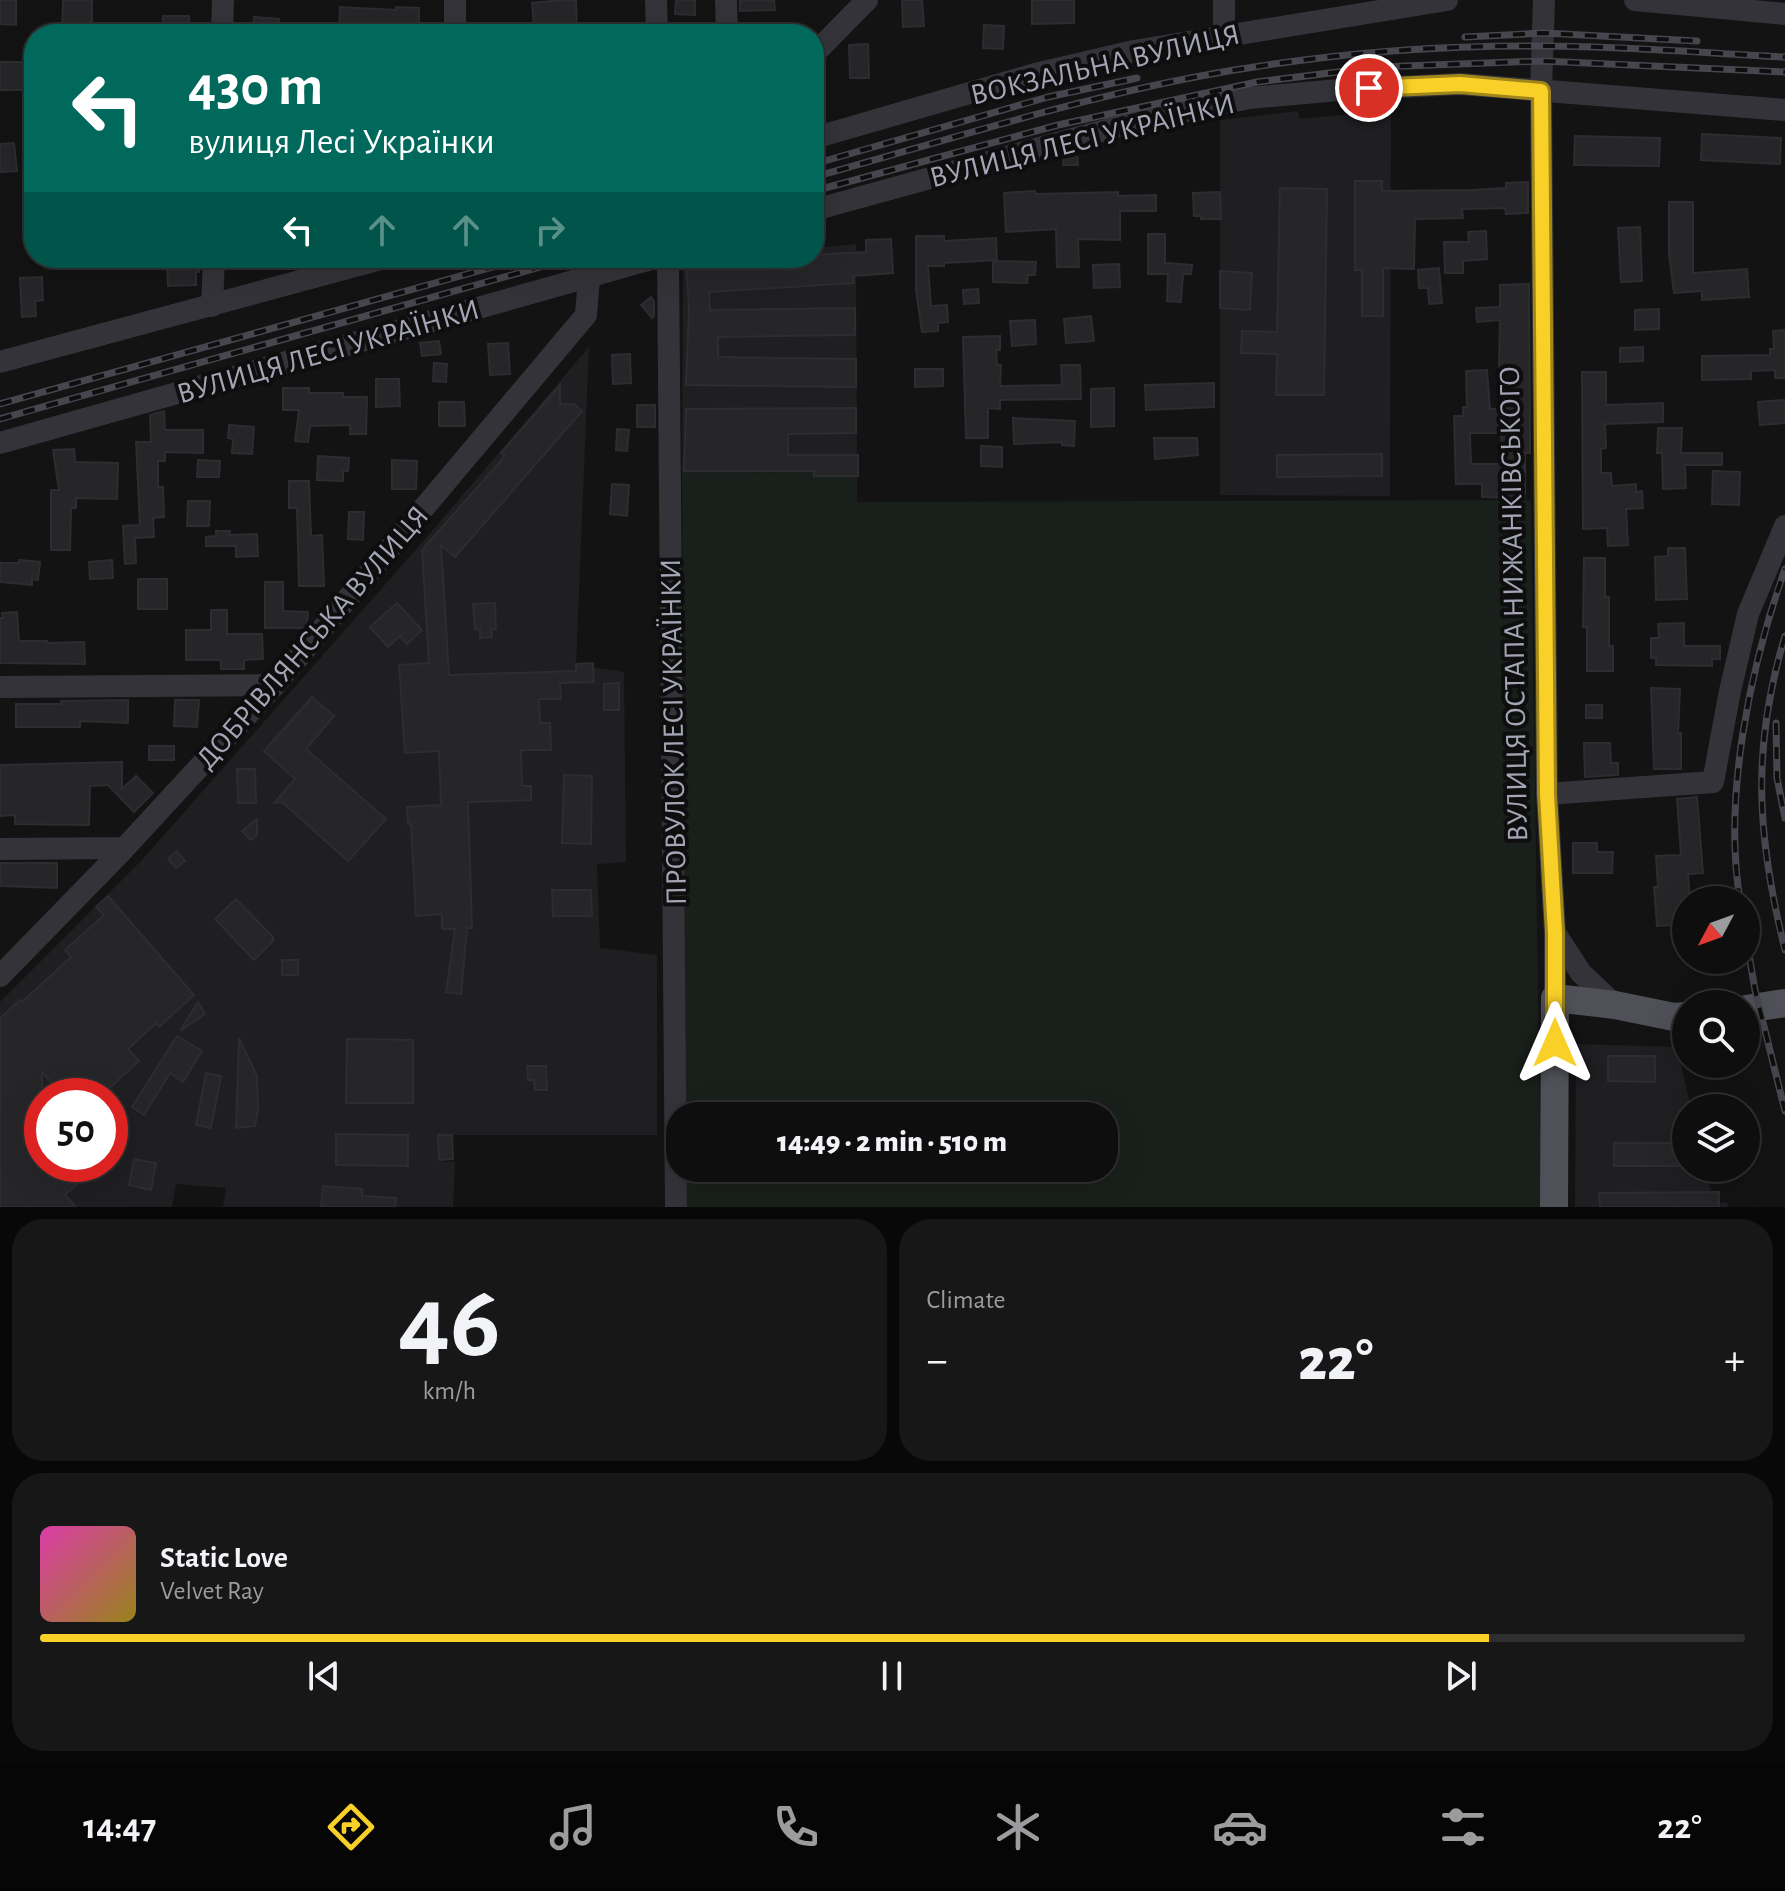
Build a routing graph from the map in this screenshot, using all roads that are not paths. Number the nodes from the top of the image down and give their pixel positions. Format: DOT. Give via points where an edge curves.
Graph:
graph roads {
  1 [pos="223,0"];
  2 [pos="454,0"];
  3 [pos="656,0"];
  4 [pos="726,0"];
  5 [pos="867,0"];
  6 [pos="1224,0"];
  7 [pos="1447,0"];
  8 [pos="1544,0"];
  9 [pos="1635,0"];
  10 [pos="1406,4"];
  11 [pos="1323,10"];
  12 [pos="1785,14"];
  13 [pos="222,24"];
  14 [pos="455,24"];
  15 [pos="657,24"];
  16 [pos="727,24"];
  17 [pos="1224,35"];
  18 [pos="824,44"];
  19 [pos="1541,91"];
  20 [pos="1785,110"];
  21 [pos="824,135"];
  22 [pos="824,207"];
  23 [pos="214,268"];
  24 [pos="349,268"];
  25 [pos="622,268"];
  26 [pos="668,268"];
  27 [pos="589,278"];
  28 [pos="212,306"];
  29 [pos="0,362"];
  30 [pos="0,443"];
  31 [pos="1785,526"];
  32 [pos="275,685"];
  33 [pos="0,687"];
  34 [pos="1547,794"];
  35 [pos="124,848"];
  36 [pos="0,849"];
  37 [pos="1555,933"];
  38 [pos="0,976"];
  39 [pos="1555,998"];
  40 [pos="1785,1003"];
  41 [pos="1615,1005"];
  42 [pos="1760,1007"];
  43 [pos="1672,1017"];
  44 [pos="1555,1043"];
  45 [pos="676,1207"];
  46 [pos="1554,1207"];
  1 -- 13 [label="street"];
  2 -- 14 [label="street"];
  3 -- 15 [label="street"];
  4 -- 16 [label="street"];
  5 -- 18 [label="street"];
  6 -- 17 [label="street"];
  7 -- 10 [label="street, ВОКЗАЛЬНА ВУЛИЦЯ"];
  8 -- 19 [label="street, ВУЛИЦЯ ОСТАПА НИЖАНКІВСЬКОГО"];
  9 -- 12 [label="street"];
  10 -- 11 [label="street, ВОКЗАЛЬНА ВУЛИЦЯ"];
  11 -- 17 [label="street, ВОКЗАЛЬНА ВУЛИЦЯ"];
  17 -- 21 [label="street, ВОКЗАЛЬНА ВУЛИЦЯ" via="1035,74"];
  19 -- 20 [label="street, ВУЛИЦЯ ЛЕСІ УКРАЇНКИ"];
  19 -- 22 [label="street, ВУЛИЦЯ ЛЕСІ УКРАЇНКИ" via="1460,84 1249,98 1134,122"];
  19 -- 34 [label="street, ВУЛИЦЯ ОСТАПА НИЖАНКІВСЬКОГО"];
  23 -- 28 [label="street"];
  24 -- 28 [label="street"];
  25 -- 27 [label="street, ВУЛИЦЯ ЛЕСІ УКРАЇНКИ"];
  26 -- 45 [label="street, ПРОВУЛОК ЛЕСІ УКРАЇНКИ"];
  27 -- 30 [label="street, ВУЛИЦЯ ЛЕСІ УКРАЇНКИ"];
  27 -- 32 [label="street, ДОБРІВЛЯНСЬКА ВУЛИЦЯ" via="586,315"];
  28 -- 29 [label="street"];
  31 -- 34 [label="street" via="1748,614 1713,782"];
  32 -- 33 [label="street"];
  32 -- 35 [label="street, ДОБРІВЛЯНСЬКА ВУЛИЦЯ"];
  34 -- 37 [label="street, ВУЛИЦЯ ОСТАПА НИЖАНКІВСЬКОГО"];
  35 -- 36 [label="street"];
  35 -- 38 [label="street, ДОБРІВЛЯНСЬКА ВУЛИЦЯ"];
  37 -- 39 [label="street, ВУЛИЦЯ ОСТАПА НИЖАНКІВСЬКОГО"];
  37 -- 41 [label="street" via="1581,973"];
  39 -- 41 [label="main road"];
  39 -- 44 [label="main road, ВУЛИЦЯ ОСТАПА НИЖАНКІВСЬКОГО"];
  40 -- 42 [label="main road"];
  41 -- 43 [label="main road"];
  41 -- 44 [label="main road" via="1568,1023"];
  44 -- 46 [label="main road, ВУЛИЦЯ ОСТАПА НИЖАНКІВСЬКОГО"];
}
